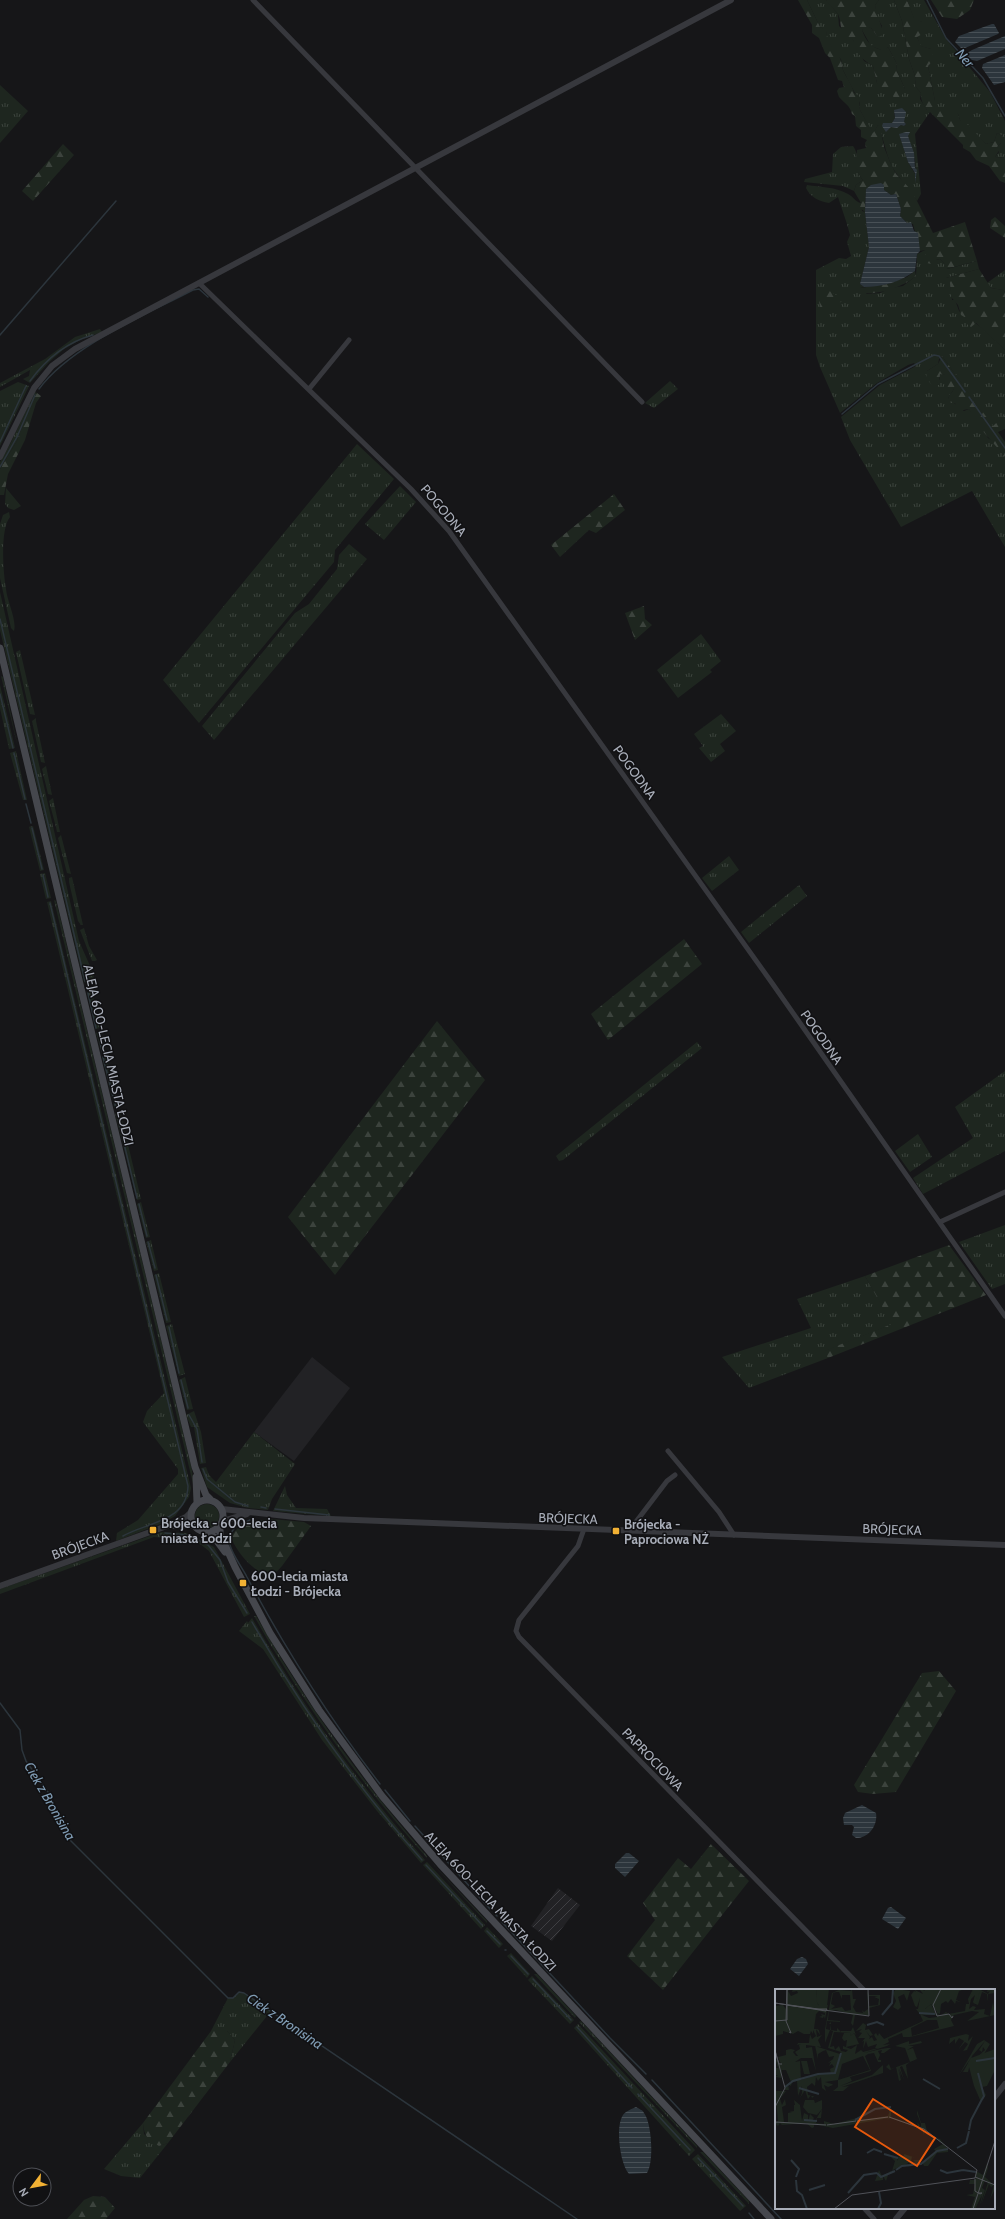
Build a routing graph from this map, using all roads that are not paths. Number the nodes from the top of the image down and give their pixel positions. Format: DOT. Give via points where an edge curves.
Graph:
graph roads {
  1 [pos="252,0"];
  2 [pos="731,0"];
  3 [pos="415,168"];
  4 [pos="199,283"];
  5 [pos="349,340"];
  6 [pos="309,389"];
  7 [pos="642,402"];
  8 [pos="0,455"];
  9 [pos="0,648"];
  10 [pos="1005,1192"];
  11 [pos="940,1222"];
  12 [pos="1005,1316"];
  13 [pos="668,1451"];
  14 [pos="195,1467"];
  15 [pos="675,1475"];
  16 [pos="210,1499"];
  17 [pos="197,1502"];
  18 [pos="222,1509"];
  19 [pos="191,1512"];
  20 [pos="251,1513"];
  21 [pos="221,1523"];
  22 [pos="167,1526"];
  23 [pos="194,1526"];
  24 [pos="584,1529"];
  25 [pos="629,1531"];
  26 [pos="208,1532"];
  27 [pos="734,1535"];
  28 [pos="1005,1545"];
  29 [pos="235,1567"];
  30 [pos="0,1586"];
  31 [pos="863,1989"];
  32 [pos="1005,2084"];
  33 [pos="995,2097"];
  34 [pos="865,2209"];
  35 [pos="904,2209"];
  36 [pos="771,2219"];
  37 [pos="874,2219"];
  38 [pos="896,2219"];
  1 -- 3 [label="street"];
  2 -- 3 [label="street"];
  3 -- 4 [label="street"];
  3 -- 7 [label="street"];
  4 -- 6 [label="street, POGODNA"];
  4 -- 8 [label="street" via="75,349 58,361 28,396 11,437"];
  5 -- 6 [label="street"];
  6 -- 11 [label="street, POGODNA" via="421,498 449,531"];
  9 -- 14 [label="main road, ALEJA 600-LECIA MIASTA ŁODZI"];
  10 -- 11 [label="street"];
  11 -- 12 [label="street, POGODNA"];
  13 -- 27 [label="street" via="719,1512"];
  14 -- 16 [label="main road, ALEJA 600-LECIA MIASTA ŁODZI"];
  14 -- 17 [label="main road, ALEJA 600-LECIA MIASTA ŁODZI"];
  15 -- 25 [label="street" via="667,1481"];
  16 -- 17 [label="main road"];
  16 -- 18 [label="main road" via="218,1503"];
  17 -- 19 [label="main road"];
  18 -- 20 [label="street, BRÓJECKA"];
  18 -- 21 [label="main road"];
  19 -- 22 [label="street, BRÓJECKA"];
  19 -- 23 [label="main road"];
  20 -- 21 [label="street, BRÓJECKA"];
  20 -- 24 [label="street, BRÓJECKA" via="304,1518"];
  21 -- 26 [label="main road"];
  21 -- 29 [label="main road, ALEJA 600-LECIA MIASTA ŁODZI" via="222,1538"];
  22 -- 23 [label="street, BRÓJECKA"];
  22 -- 30 [label="street, BRÓJECKA"];
  23 -- 26 [label="main road"];
  24 -- 25 [label="street, BRÓJECKA"];
  24 -- 31 [label="street, PAPROCIOWA" via="578,1546 519,1620 516,1627 519,1637"];
  25 -- 27 [label="street, BRÓJECKA"];
  26 -- 29 [label="main road, ALEJA 600-LECIA MIASTA ŁODZI" via="216,1539"];
  27 -- 28 [label="street, BRÓJECKA"];
  29 -- 36 [label="main road, ALEJA 600-LECIA MIASTA ŁODZI" via="270,1633 319,1710 402,1820 464,1890"];
  32 -- 33 [label="street"];
  34 -- 37 [label="street"];
  35 -- 38 [label="street"];
}
